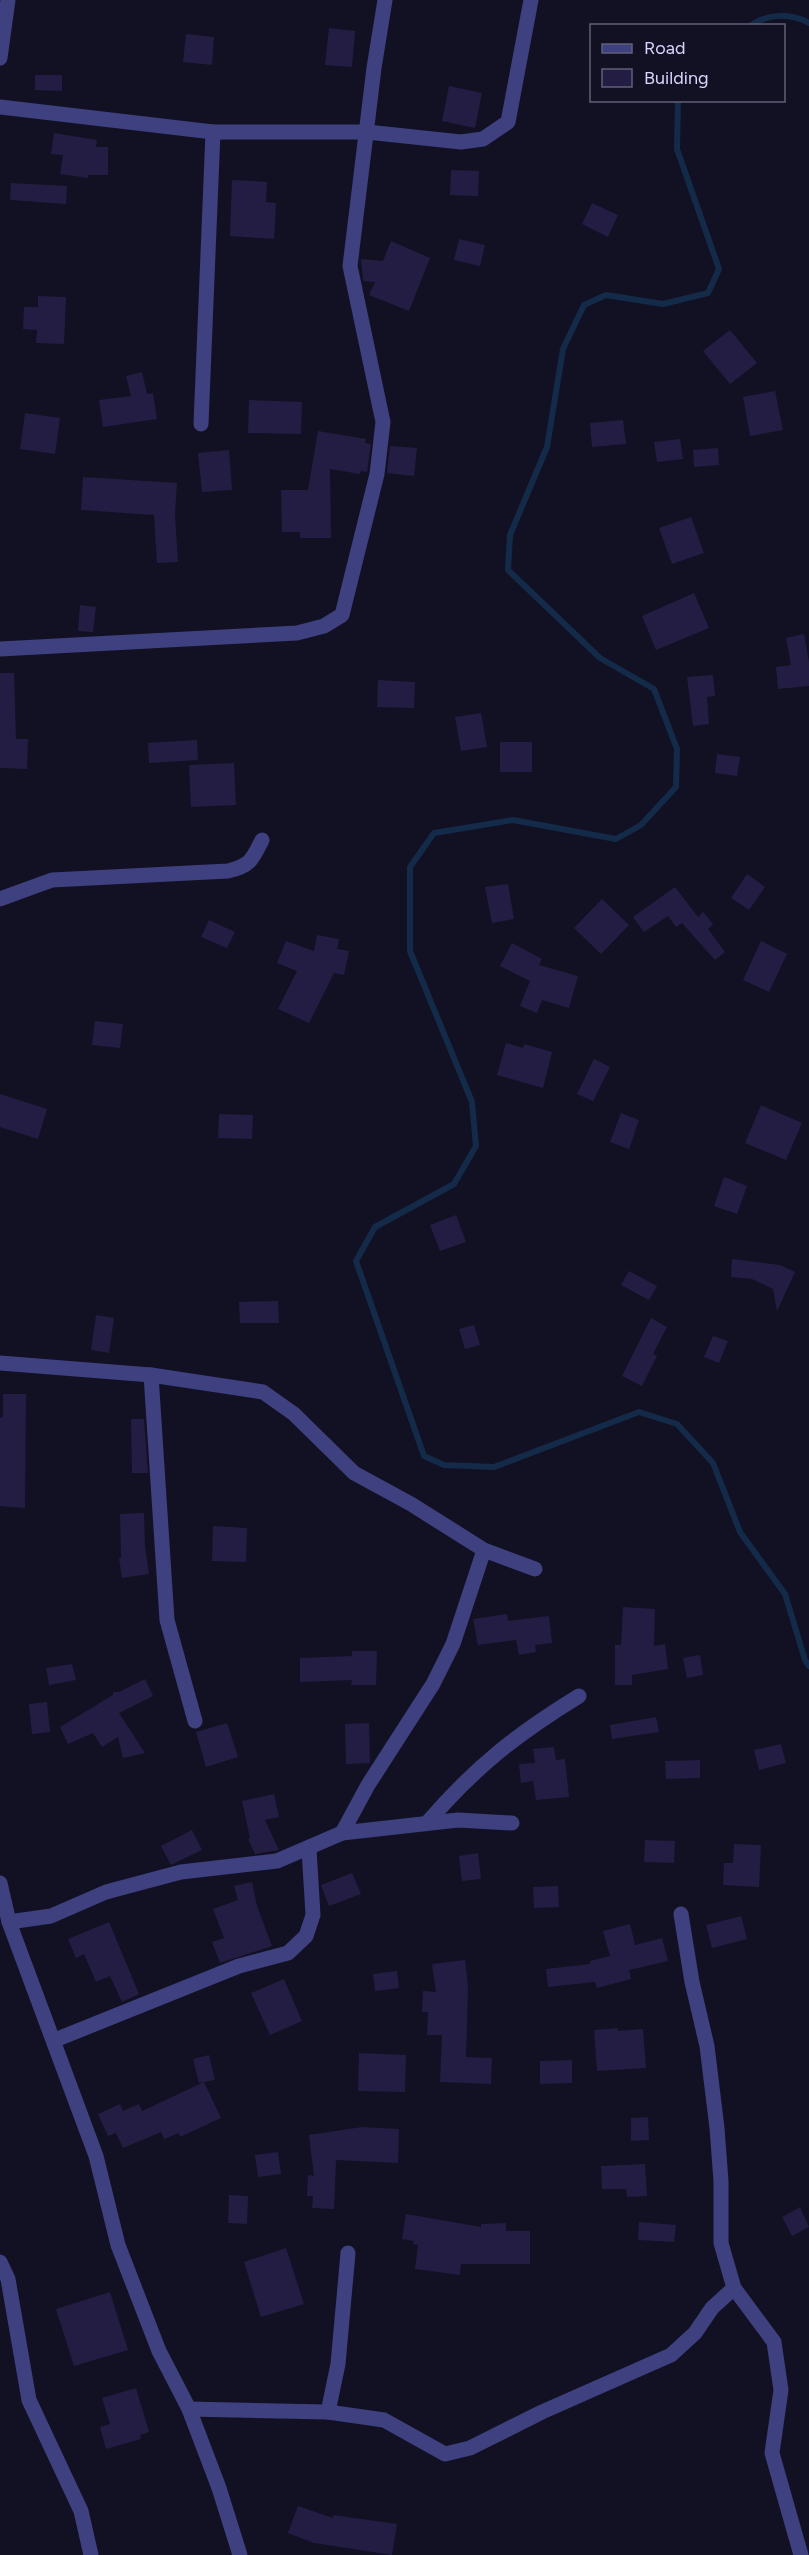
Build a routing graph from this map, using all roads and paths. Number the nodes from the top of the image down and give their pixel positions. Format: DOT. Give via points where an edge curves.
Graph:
graph roads {
  1 [pos="8,0"];
  2 [pos="385,0"];
  3 [pos="531,0"];
  4 [pos="0,58"];
  5 [pos="0,107"];
  6 [pos="213,132"];
  7 [pos="367,132"];
  8 [pos="201,424"];
  9 [pos="0,649"];
  10 [pos="261,840"];
  11 [pos="0,899"];
  12 [pos="0,1363"];
  13 [pos="151,1375"];
  14 [pos="484,1550"];
  15 [pos="536,1569"];
  16 [pos="579,1696"];
  17 [pos="195,1721"];
  18 [pos="427,1823"];
  19 [pos="513,1823"];
  20 [pos="342,1833"];
  21 [pos="309,1849"];
  22 [pos="0,1883"];
  23 [pos="681,1914"];
  24 [pos="9,1922"];
  25 [pos="55,2040"];
  26 [pos="348,2253"];
  27 [pos="0,2262"];
  28 [pos="734,2288"];
  29 [pos="189,2409"];
  30 [pos="328,2412"];
  31 [pos="91,2555"];
  32 [pos="240,2555"];
  33 [pos="801,2555"];
  1 -- 4 [label="street"];
  2 -- 7 [label="street"];
  3 -- 7 [label="street" via="508,122 483,139 461,142"];
  5 -- 6 [label="street"];
  6 -- 7 [label="street"];
  6 -- 8 [label="street"];
  7 -- 9 [label="street" via="350,266 383,422 377,474 342,615 324,626 297,633"];
  10 -- 11 [label="street" via="252,861 243,868 52,880"];
  12 -- 13 [label="street"];
  13 -- 14 [label="street" via="262,1392 294,1414 354,1473"];
  13 -- 17 [label="street" via="167,1620"];
  14 -- 15 [label="street"];
  14 -- 20 [label="street" via="453,1644"];
  16 -- 18 [label="street" via="486,1761"];
  18 -- 19 [label="street"];
  18 -- 20 [label="street"];
  20 -- 21 [label="street"];
  21 -- 24 [label="street" via="277,1861 181,1872 106,1892 51,1916"];
  21 -- 25 [label="street" via="313,1915 306,1936 288,1953 239,1966"];
  22 -- 24 [label="street"];
  23 -- 28 [label="street" via="707,2046 721,2181 721,2243"];
  24 -- 25 [label="street"];
  25 -- 29 [label="street" via="96,2156 118,2245 159,2351"];
  26 -- 30 [label="street" via="338,2364"];
  27 -- 31 [label="street" via="8,2279 28,2400 81,2511"];
  28 -- 30 [label="street" via="671,2355 470,2448 445,2454 384,2420"];
  28 -- 33 [label="street" via="774,2342 781,2390 772,2453"];
  29 -- 30 [label="street"];
  29 -- 32 [label="street"];
}
